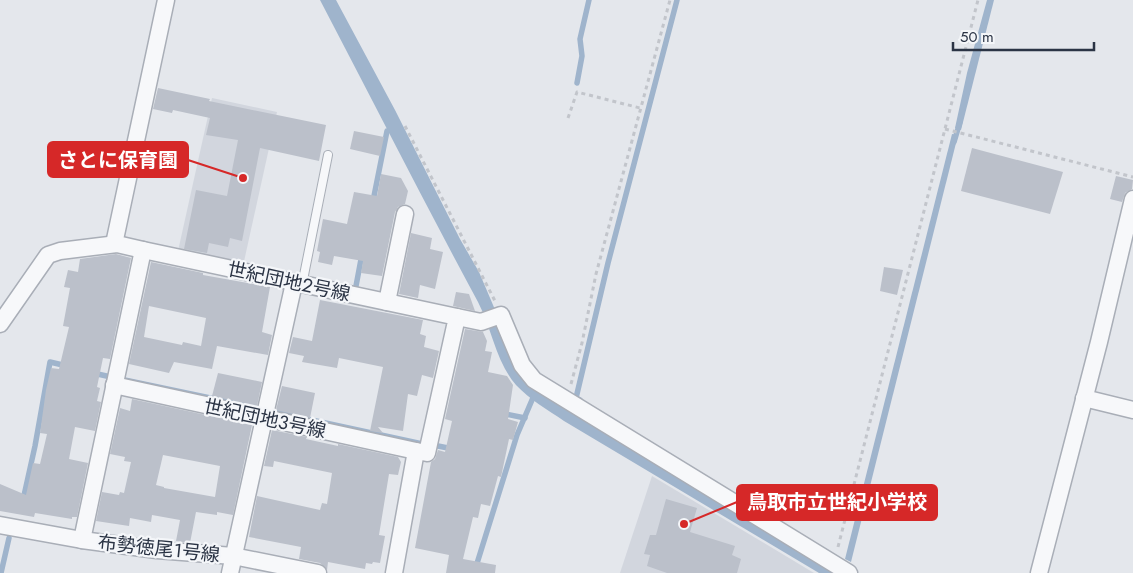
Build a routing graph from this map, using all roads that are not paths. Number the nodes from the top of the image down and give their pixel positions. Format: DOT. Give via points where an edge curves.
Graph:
graph roads {
  1 [pos="166,0"];
  2 [pos="328,155"];
  3 [pos="1133,199"];
  4 [pos="406,214"];
  5 [pos="114,244"];
  6 [pos="143,250"];
  7 [pos="298,284"];
  8 [pos="387,302"];
  9 [pos="457,317"];
  10 [pos="0,324"];
  11 [pos="114,385"];
  12 [pos="1084,398"];
  13 [pos="1133,410"];
  14 [pos="263,418"];
  15 [pos="416,451"];
  16 [pos="0,525"];
  17 [pos="82,540"];
  18 [pos="233,556"];
  19 [pos="230,573"];
  20 [pos="318,573"];
  21 [pos="394,573"];
  22 [pos="849,573"];
  23 [pos="1039,573"];
  1 -- 5 [label="street"];
  2 -- 7 [label="lane"];
  3 -- 12 [label="street"];
  4 -- 8 [label="street"];
  5 -- 6 [label="street, 世紀団地2号線"];
  5 -- 10 [label="street, 世紀団地2号線" via="60,251 48,256"];
  6 -- 7 [label="street, 世紀団地2号線"];
  6 -- 11 [label="street"];
  7 -- 8 [label="street, 世紀団地2号線"];
  7 -- 14 [label="street"];
  8 -- 9 [label="street, 世紀団地2号線"];
  9 -- 15 [label="street" via="427,453"];
  9 -- 22 [label="street, 世紀団地2号線" via="481,322 500,315 517,356 529,375"];
  11 -- 14 [label="street, 世紀団地3号線"];
  11 -- 17 [label="street"];
  12 -- 13 [label="street"];
  12 -- 23 [label="street"];
  14 -- 15 [label="street, 世紀団地3号線"];
  14 -- 18 [label="street"];
  15 -- 21 [label="street"];
  16 -- 17 [label="street, 布勢徳尾1号線"];
  17 -- 18 [label="street, 布勢徳尾1号線"];
  18 -- 19 [label="street"];
  18 -- 20 [label="street, 布勢徳尾1号線"];
}
